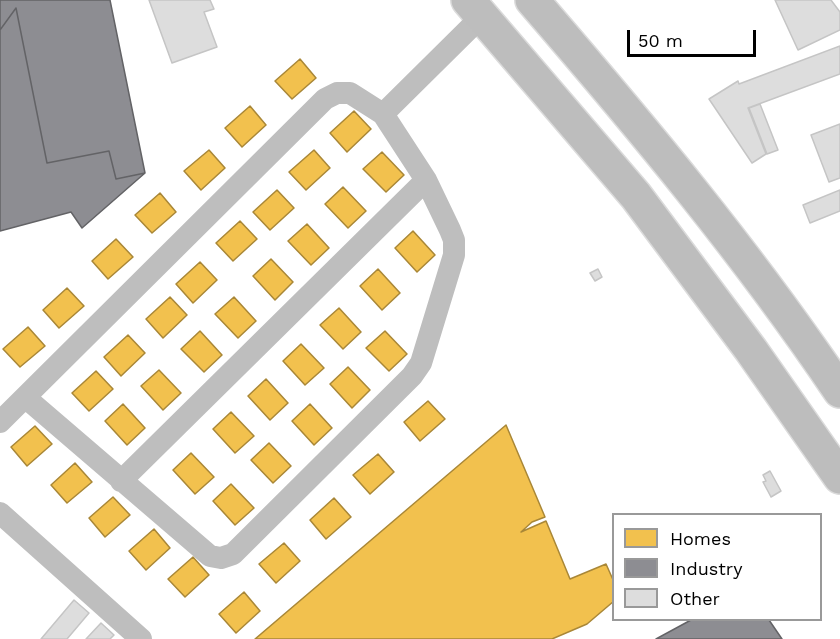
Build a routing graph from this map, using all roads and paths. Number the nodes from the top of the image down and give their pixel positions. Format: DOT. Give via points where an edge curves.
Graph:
graph roads {
  1 [pos="532,0"];
  2 [pos="475,8"];
  3 [pos="383,114"];
  4 [pos="426,180"];
  5 [pos="840,391"];
  6 [pos="26,398"];
  7 [pos="0,422"];
  8 [pos="840,477"];
  9 [pos="121,481"];
  10 [pos="0,513"];
  11 [pos="141,639"];
  1 -- 5 [label="highway" via="679,173"];
  2 -- 3 [label="street"];
  2 -- 8 [label="highway" via="636,196"];
  3 -- 4 [label="street"];
  3 -- 6 [label="street" via="350,93 337,93 326,99"];
  4 -- 9 [label="street"];
  4 -- 9 [label="street" via="454,240 454,255 422,363 242,546 233,554 210,556"];
  6 -- 7 [label="street"];
  6 -- 9 [label="street"];
  10 -- 11 [label="street"];
}
